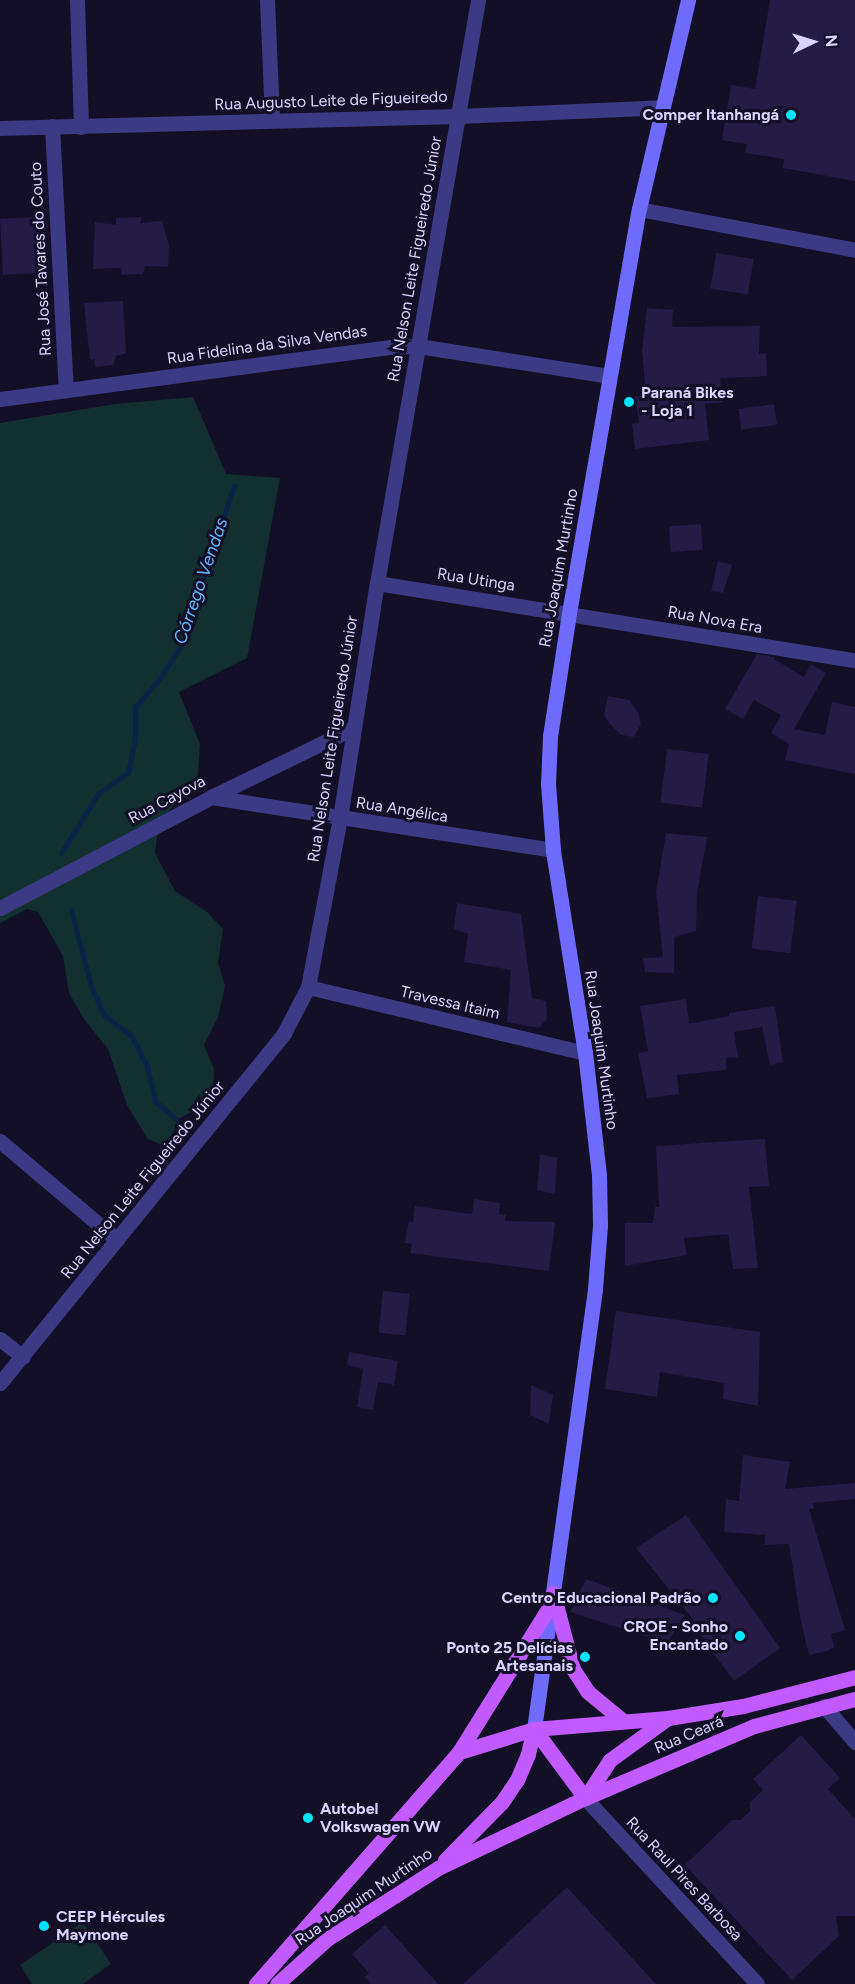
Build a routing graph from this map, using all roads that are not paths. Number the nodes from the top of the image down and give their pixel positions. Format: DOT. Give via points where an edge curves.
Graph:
graph roads {
  1 [pos="77,0"];
  2 [pos="267,0"];
  3 [pos="478,0"];
  4 [pos="688,0"];
  5 [pos="663,107"];
  6 [pos="459,116"];
  7 [pos="272,120"];
  8 [pos="52,126"];
  9 [pos="81,127"];
  10 [pos="0,128"];
  11 [pos="639,209"];
  12 [pos="855,250"];
  13 [pos="418,346"];
  14 [pos="609,376"];
  15 [pos="66,390"];
  16 [pos="0,399"];
  17 [pos="377,583"];
  18 [pos="569,613"];
  19 [pos="855,660"];
  20 [pos="353,728"];
  21 [pos="211,797"];
  22 [pos="340,818"];
  23 [pos="553,850"];
  24 [pos="0,908"];
  25 [pos="308,987"];
  26 [pos="585,1053"];
  27 [pos="0,1141"];
  28 [pos="117,1240"];
  29 [pos="0,1339"];
  30 [pos="23,1357"];
  31 [pos="0,1383"];
  32 [pos="552,1599"];
  33 [pos="855,1677"];
  34 [pos="855,1699"];
  35 [pos="824,1706"];
  36 [pos="668,1718"];
  37 [pos="622,1720"];
  38 [pos="534,1729"];
  39 [pos="855,1742"];
  40 [pos="459,1752"];
  41 [pos="585,1798"];
  42 [pos="542,1819"];
  43 [pos="438,1868"];
  44 [pos="256,1984"];
  45 [pos="277,1984"];
  46 [pos="757,1984"];
  1 -- 9 [label="street"];
  2 -- 7 [label="street"];
  3 -- 6 [label="street, Rua Nelson Leite Figueiredo Júnior"];
  4 -- 5 [label="main road, Rua Joaquim Murtinho"];
  5 -- 6 [label="street, Rua Augusto Leite de Figueiredo"];
  5 -- 11 [label="main road, Rua Joaquim Murtinho"];
  6 -- 7 [label="street, Rua Augusto Leite de Figueiredo"];
  6 -- 13 [label="street, Rua Nelson Leite Figueiredo Júnior"];
  7 -- 9 [label="street, Rua Augusto Leite de Figueiredo"];
  8 -- 9 [label="street, Rua Augusto Leite de Figueiredo"];
  8 -- 10 [label="street, Rua Augusto Leite de Figueiredo"];
  8 -- 15 [label="street, Rua José Tavares do Couto"];
  11 -- 12 [label="street"];
  11 -- 14 [label="main road, Rua Joaquim Murtinho"];
  13 -- 14 [label="street, Rua Fidelina da Silva Vendas"];
  13 -- 15 [label="street, Rua Fidelina da Silva Vendas"];
  13 -- 17 [label="street, Rua Nelson Leite Figueiredo Júnior"];
  14 -- 18 [label="main road, Rua Joaquim Murtinho"];
  15 -- 16 [label="street, Rua Fidelina da Silva Vendas"];
  17 -- 18 [label="street, Rua Utinga"];
  17 -- 20 [label="street, Rua Nelson Leite Figueiredo Júnior"];
  18 -- 19 [label="street, Rua Nova Era"];
  18 -- 23 [label="main road, Rua Joaquim Murtinho" via="550,736 548,784"];
  20 -- 21 [label="street, Rua Cayova"];
  20 -- 22 [label="street, Rua Nelson Leite Figueiredo Júnior"];
  21 -- 22 [label="street, Rua Angélica"];
  21 -- 24 [label="street, Rua Cayova"];
  22 -- 23 [label="street, Rua Angélica"];
  22 -- 25 [label="street, Rua Nelson Leite Figueiredo Júnior"];
  23 -- 26 [label="main road, Rua Joaquim Murtinho"];
  25 -- 26 [label="street, Travessa Itaim"];
  25 -- 28 [label="street, Rua Nelson Leite Figueiredo Júnior" via="284,1033"];
  26 -- 32 [label="main road, Rua Joaquim Murtinho" via="599,1175 600,1225 595,1289"];
  27 -- 28 [label="street"];
  28 -- 30 [label="street, Rua Nelson Leite Figueiredo Júnior"];
  29 -- 30 [label="street"];
  30 -- 31 [label="street, Rua Nelson Leite Figueiredo Júnior"];
  32 -- 37 [label="main road" via="573,1669 588,1692"];
  32 -- 38 [label="main road, Rua Joaquim Murtinho"];
  32 -- 40 [label="main road, Rua Joaquim Murtinho"];
  33 -- 36 [label="main road, Rua Ceará" via="743,1706"];
  34 -- 35 [label="main road, Rua Ceará"];
  35 -- 39 [label="street"];
  35 -- 41 [label="main road, Rua Ceará" via="754,1726"];
  36 -- 37 [label="main road, Rua Ceará"];
  36 -- 41 [label="main road" via="610,1760"];
  37 -- 38 [label="main road, Rua Ceará"];
  38 -- 40 [label="main road"];
  38 -- 41 [label="main road"];
  38 -- 43 [label="main road" via="517,1780 502,1802"];
  40 -- 44 [label="main road, Rua Joaquim Murtinho"];
  41 -- 42 [label="main road, Rua Ceará"];
  41 -- 46 [label="street, Rua Raul Pires Barbosa"];
  42 -- 43 [label="main road, Rua Joaquim Murtinho"];
  43 -- 45 [label="main road, Rua Joaquim Murtinho" via="327,1939"];
}
